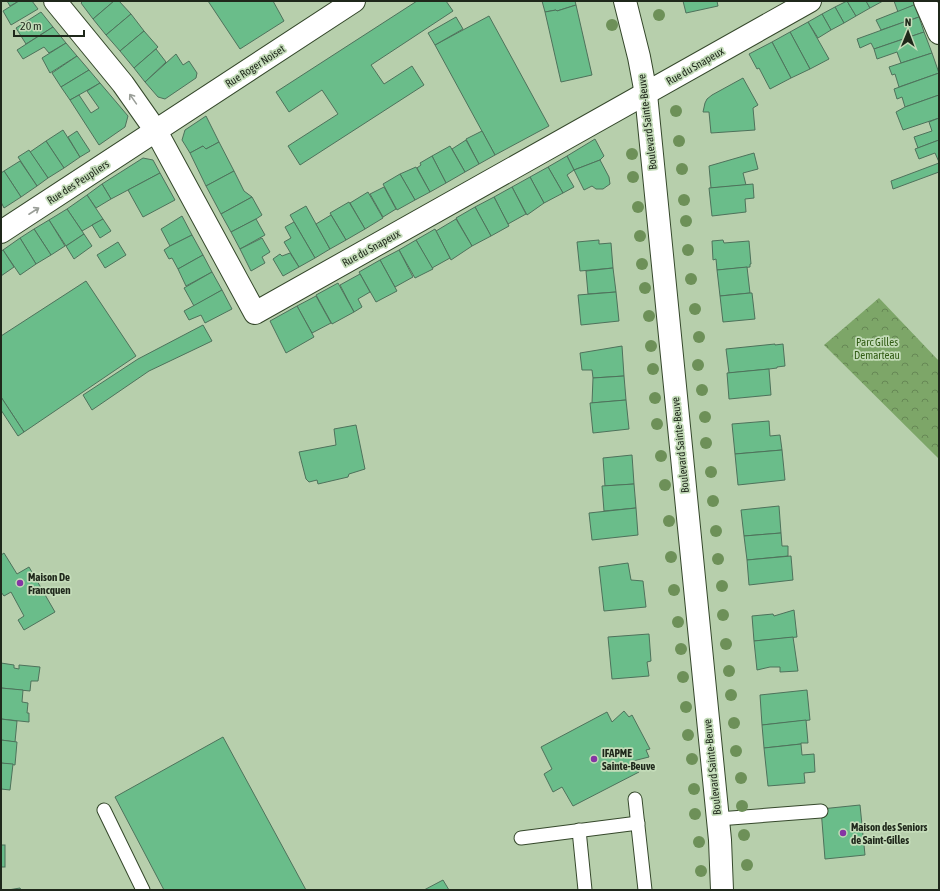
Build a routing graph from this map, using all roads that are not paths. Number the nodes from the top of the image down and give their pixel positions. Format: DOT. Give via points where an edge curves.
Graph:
graph roads {
  1 [pos="56,1"];
  2 [pos="354,1"];
  3 [pos="625,1"];
  4 [pos="810,1"];
  5 [pos="926,1"];
  6 [pos="939,33"];
  7 [pos="646,94"];
  8 [pos="156,131"];
  9 [pos="1,232"];
  10 [pos="635,799"];
  11 [pos="104,810"];
  12 [pos="821,811"];
  13 [pos="718,819"];
  14 [pos="638,822"];
  15 [pos="579,830"];
  16 [pos="521,838"];
  17 [pos="143,890"];
  18 [pos="585,890"];
  19 [pos="645,890"];
  20 [pos="722,890"];
  8 -- 1 [label="street, Rue du Snapeux, one-way" via="123,84"];
  2 -- 8 [label="street, Rue Roger Noiset"];
  3 -- 7 [label="street, Boulevard Sainte-Beuve"];
  4 -- 7 [label="street, Rue du Snapeux"];
  5 -- 6 [label="street"];
  7 -- 8 [label="street, Rue du Snapeux" via="255,313"];
  7 -- 13 [label="street, Boulevard Sainte-Beuve"];
  9 -- 8 [label="street, Rue des Peupliers, one-way"];
  10 -- 14 [label="lane"];
  11 -- 17 [label="lane"];
  12 -- 13 [label="lane"];
  13 -- 20 [label="street, Boulevard Sainte-Beuve"];
  14 -- 15 [label="lane"];
  14 -- 19 [label="lane"];
  15 -- 16 [label="lane"];
  15 -- 18 [label="lane"];
}
